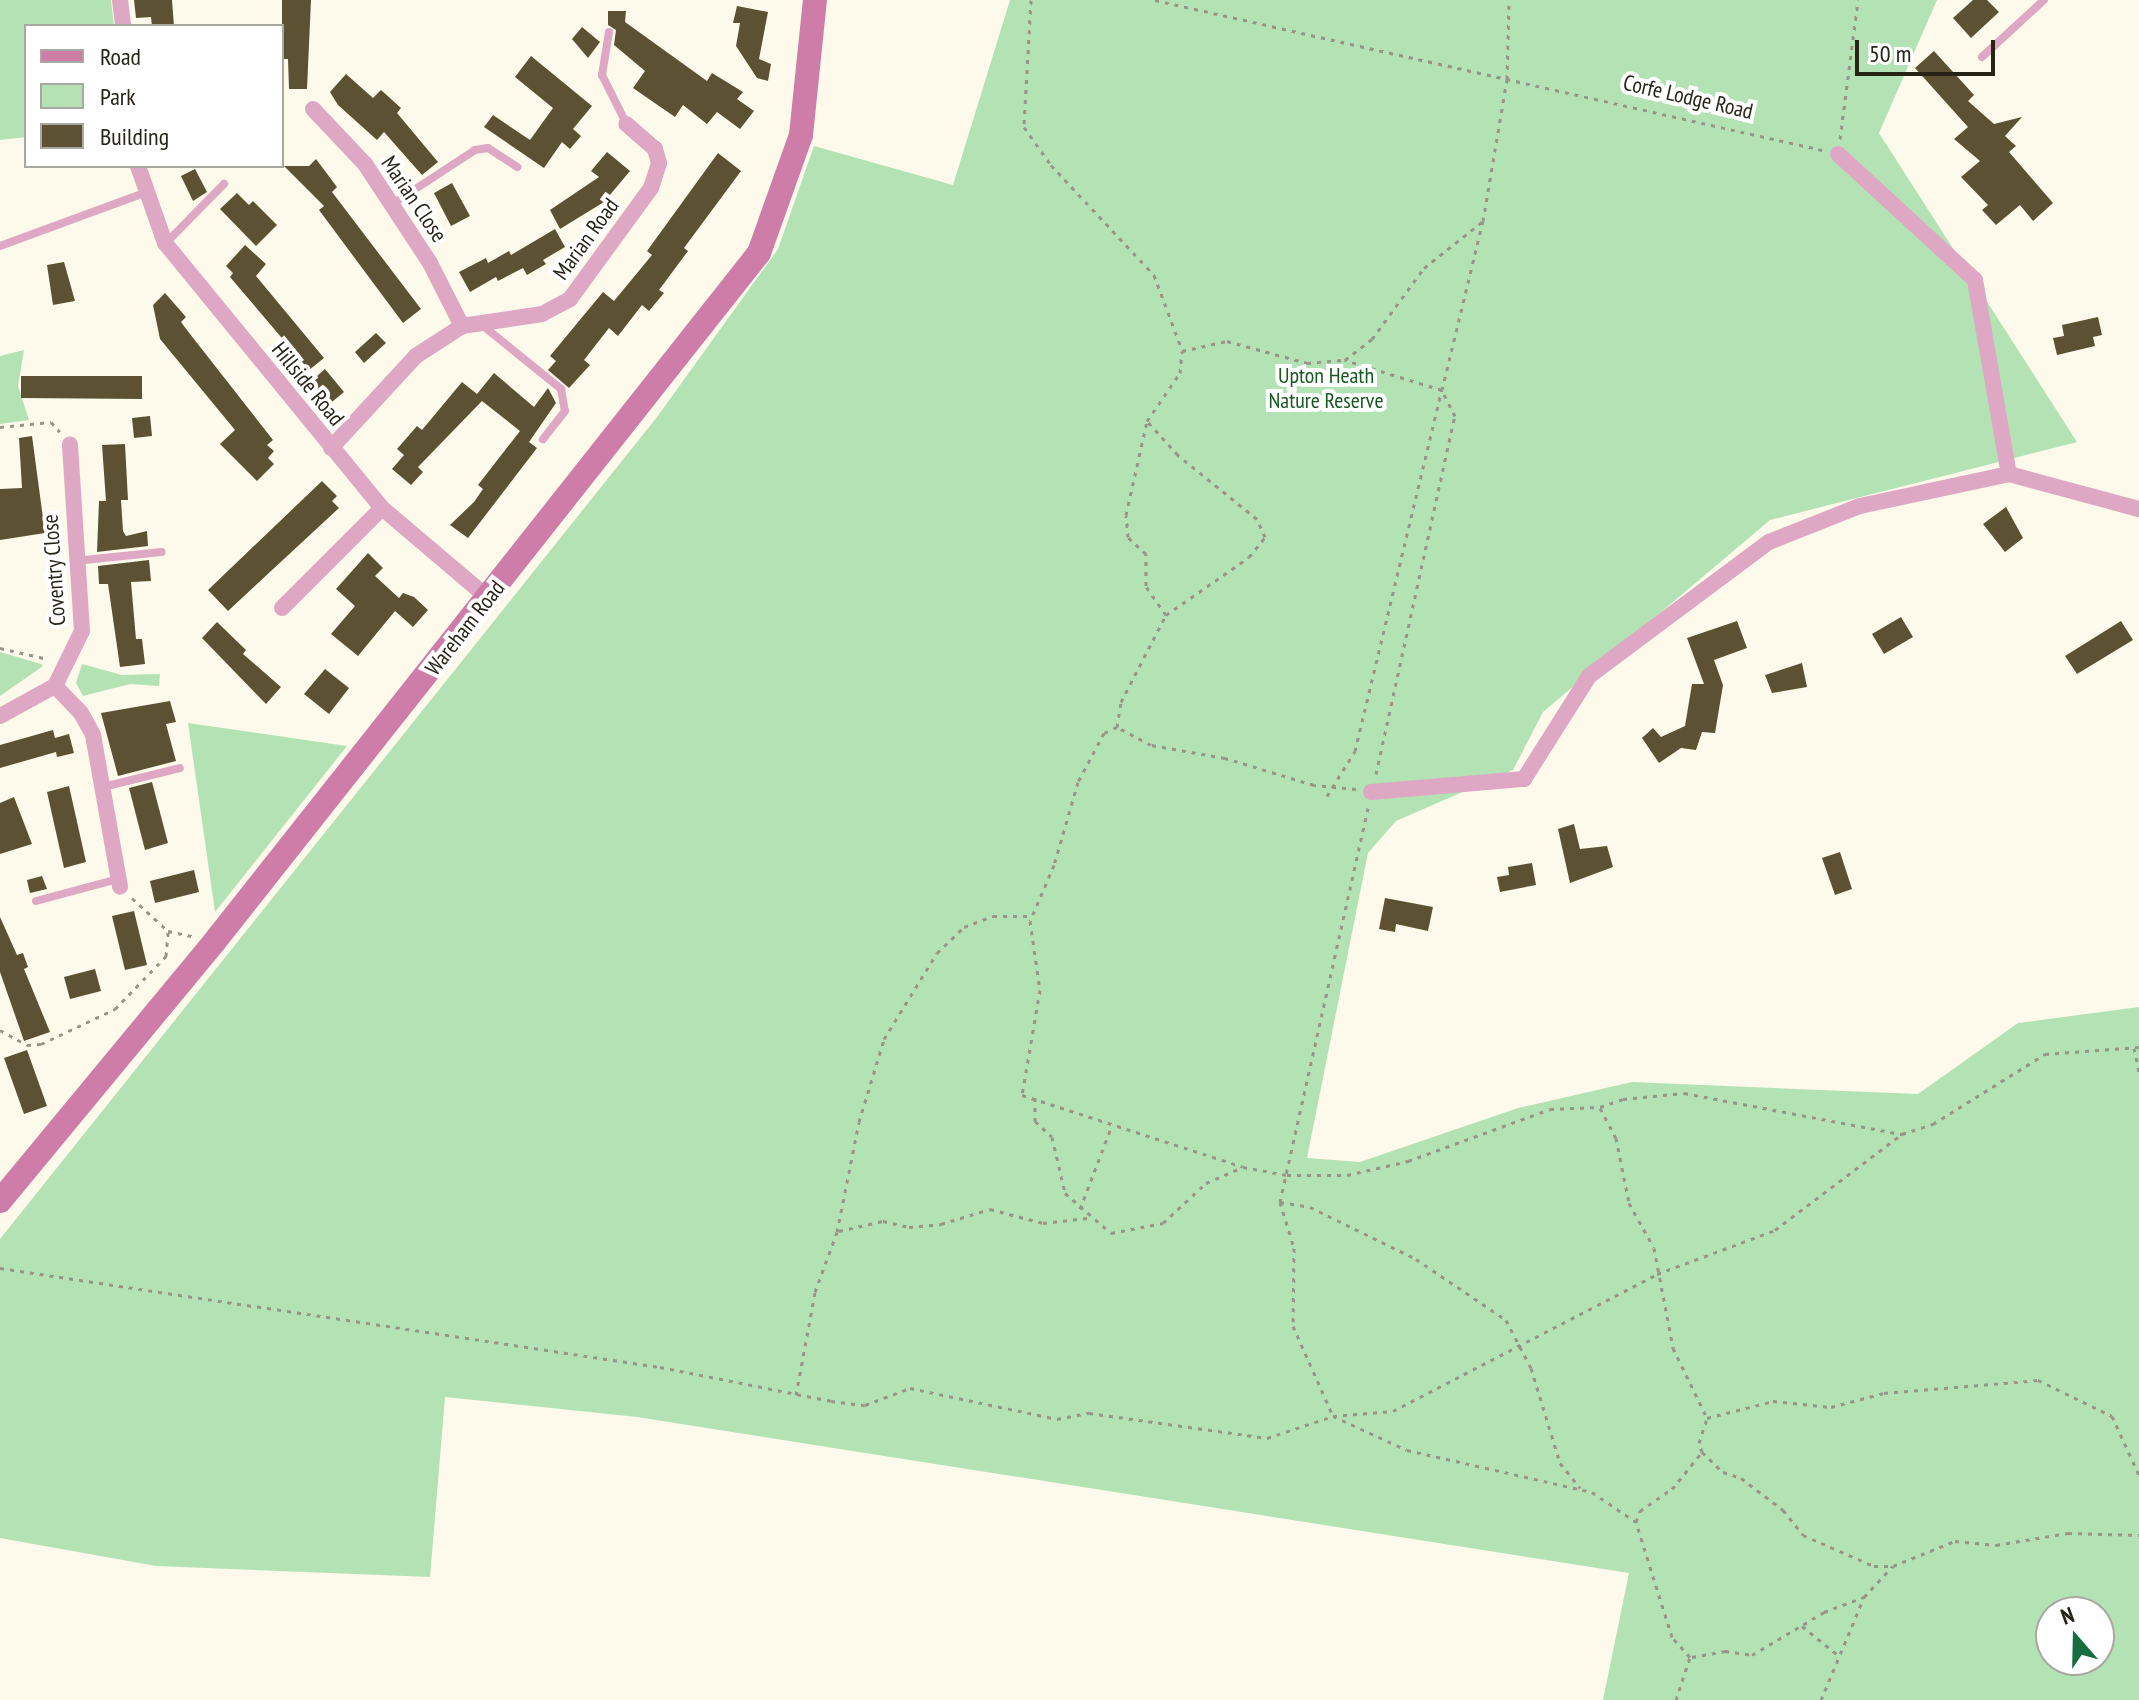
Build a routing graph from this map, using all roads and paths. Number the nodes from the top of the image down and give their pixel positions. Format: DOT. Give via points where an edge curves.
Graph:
graph roads {
  1 [pos="120,0"];
  2 [pos="815,0"];
  3 [pos="1031,0"];
  4 [pos="1155,0"];
  5 [pos="1509,0"];
  6 [pos="1858,0"];
  7 [pos="2044,0"];
  8 [pos="123,24"];
  9 [pos="609,32"];
  10 [pos="1982,57"];
  11 [pos="1507,79"];
  12 [pos="313,109"];
  13 [pos="626,124"];
  14 [pos="1838,154"];
  15 [pos="517,167"];
  16 [pos="138,168"];
  17 [pos="224,184"];
  18 [pos="144,193"];
  19 [pos="391,206"];
  20 [pos="1483,221"];
  21 [pos="165,243"];
  22 [pos="0,246"];
  23 [pos="480,323"];
  24 [pos="462,326"];
  25 [pos="1182,351"];
  26 [pos="1345,360"];
  27 [pos="1442,390"];
  28 [pos="1147,421"];
  29 [pos="0,427"];
  30 [pos="543,439"];
  31 [pos="70,444"];
  32 [pos="331,448"];
  33 [pos="2009,474"];
  34 [pos="382,508"];
  35 [pos="2139,509"];
  36 [pos="162,552"];
  37 [pos="75,561"];
  38 [pos="488,598"];
  39 [pos="282,608"];
  40 [pos="1166,615"];
  41 [pos="0,648"];
  42 [pos="55,648"];
  43 [pos="56,664"];
  44 [pos="55,686"];
  45 [pos="0,716"];
  46 [pos="1117,727"];
  47 [pos="180,768"];
  48 [pos="1338,785"];
  49 [pos="103,787"];
  50 [pos="1371,792"];
  51 [pos="1327,796"];
  52 [pos="119,883"];
  53 [pos="36,901"];
  54 [pos="1032,916"];
  55 [pos="168,931"];
  56 [pos="215,941"];
  57 [pos="0,1030"];
  58 [pos="2136,1047"];
  59 [pos="2139,1072"];
  60 [pos="1035,1098"];
  61 [pos="1600,1107"];
  62 [pos="1112,1125"];
  63 [pos="1902,1134"];
  64 [pos="1243,1167"];
  65 [pos="1287,1175"];
  66 [pos="0,1201"];
  67 [pos="1280,1202"];
  68 [pos="1080,1209"];
  69 [pos="1088,1218"];
  70 [pos="837,1232"];
  71 [pos="0,1268"];
  72 [pos="1657,1274"];
  73 [pos="1520,1345"];
  74 [pos="796,1395"];
  75 [pos="1333,1416"];
  76 [pos="1707,1418"];
  77 [pos="1702,1452"];
  78 [pos="2139,1475"];
  79 [pos="1580,1488"];
  80 [pos="1636,1522"];
  81 [pos="2139,1535"];
  82 [pos="1893,1566"];
  83 [pos="1864,1597"];
  84 [pos="1802,1626"];
  85 [pos="1839,1656"];
  86 [pos="1690,1657"];
  87 [pos="1676,1700"];
  88 [pos="1821,1700"];
  1 -- 8 [label="street"];
  2 -- 38 [label="street, Wareham Road" via="801,135 759,253"];
  3 -- 25 [label="path" via="1024,127 1051,165 1154,275"];
  4 -- 11 [label="path, Corfe Lodge Road"];
  5 -- 11 [label="path"];
  6 -- 14 [label="path"];
  7 -- 10 [label="lane"];
  9 -- 13 [label="lane" via="602,75"];
  11 -- 14 [label="path, Corfe Lodge Road"];
  11 -- 20 [label="path"];
  12 -- 19 [label="street, Marian Close" via="365,164"];
  13 -- 23 [label="street, Marian Road" via="655,149 659,163 651,188 570,299 542,314"];
  14 -- 33 [label="street" via="1975,280"];
  15 -- 19 [label="lane" via="488,148 475,150"];
  16 -- 18 [label="street, Hillside Road"];
  17 -- 21 [label="lane"];
  18 -- 21 [label="street, Hillside Road"];
  18 -- 22 [label="lane"];
  19 -- 24 [label="street, Marian Close" via="430,263"];
  20 -- 26 [label="path" via="1424,268 1372,339"];
  20 -- 27 [label="path"];
  21 -- 32 [label="street, Hillside Road"];
  23 -- 24 [label="street, Marian Road"];
  23 -- 30 [label="lane" via="561,389 565,411"];
  24 -- 32 [label="street, Marian Road" via="416,356"];
  25 -- 26 [label="path" via="1227,341 1307,363"];
  25 -- 28 [label="path" via="1180,373"];
  26 -- 27 [label="path"];
  27 -- 48 [label="path" via="1355,751"];
  27 -- 50 [label="path" via="1455,416 1406,654"];
  28 -- 40 [label="path" via="1129,500 1128,537 1146,554 1146,586"];
  28 -- 40 [label="path" via="1178,455 1257,519 1265,537 1249,557"];
  29 -- 31 [label="path" via="51,422"];
  31 -- 37 [label="street, Coventry Close"];
  32 -- 34 [label="street, Hillside Road"];
  33 -- 35 [label="street"];
  33 -- 50 [label="street" via="1860,506 1769,542 1589,676 1524,779"];
  34 -- 38 [label="street, Hillside Road"];
  34 -- 39 [label="street"];
  36 -- 37 [label="lane"];
  37 -- 43 [label="street, Coventry Close" via="82,631"];
  38 -- 56 [label="street, Wareham Road"];
  40 -- 46 [label="path" via="1121,702"];
  41 -- 43 [label="path"];
  42 -- 43 [label="path"];
  43 -- 44 [label="street, Coventry Close"];
  44 -- 45 [label="street"];
  44 -- 49 [label="street" via="93,735"];
  46 -- 48 [label="path" via="1151,745 1225,758 1314,785"];
  46 -- 54 [label="path" via="1094,744"];
  47 -- 49 [label="lane"];
  48 -- 50 [label="path"];
  48 -- 51 [label="path"];
  49 -- 52 [label="street"];
  50 -- 65 [label="path"];
  52 -- 53 [label="lane"];
  52 -- 55 [label="path"];
  54 -- 60 [label="path" via="1040,990 1022,1095"];
  54 -- 70 [label="path" via="993,916 964,927 937,953 916,986 884,1039 859,1122"];
  55 -- 56 [label="path"];
  55 -- 57 [label="path" via="166,956 115,1009 41,1044 27,1045"];
  56 -- 66 [label="street, Wareham Road"];
  58 -- 59 [label="path"];
  58 -- 63 [label="path" via="2045,1054 1933,1124"];
  60 -- 62 [label="path"];
  60 -- 68 [label="path" via="1035,1121 1052,1137 1065,1193"];
  61 -- 63 [label="path" via="1623,1099 1684,1093"];
  61 -- 65 [label="path" via="1550,1109 1408,1161 1347,1175"];
  61 -- 72 [label="path" via="1616,1138 1629,1203 1654,1248"];
  62 -- 64 [label="path"];
  62 -- 68 [label="path" via="1096,1154"];
  63 -- 72 [label="path" via="1775,1230"];
  64 -- 65 [label="path"];
  64 -- 69 [label="path" via="1206,1183 1163,1223 1111,1233"];
  65 -- 67 [label="path"];
  67 -- 73 [label="path" via="1310,1207 1416,1259 1506,1320"];
  67 -- 75 [label="path" via="1294,1248 1293,1326"];
  68 -- 69 [label="path"];
  69 -- 70 [label="path" via="1043,1223 990,1209 941,1224 909,1227 883,1221"];
  70 -- 74 [label="path" via="815,1292"];
  71 -- 74 [label="path" via="660,1367"];
  72 -- 73 [label="path"];
  72 -- 76 [label="path" via="1673,1348"];
  73 -- 75 [label="path" via="1393,1411"];
  73 -- 79 [label="path" via="1560,1463"];
  74 -- 75 [label="path" via="865,1405 910,1388 1057,1419 1089,1413 1267,1438"];
  75 -- 79 [label="path" via="1407,1450"];
  76 -- 77 [label="path" via="1699,1443"];
  76 -- 78 [label="path" via="1773,1401 1831,1407 1884,1393 2038,1380 2112,1416"];
  77 -- 80 [label="path" via="1672,1489 1640,1511"];
  77 -- 82 [label="path" via="1723,1472 1741,1478 1783,1510 1803,1535 1874,1566"];
  79 -- 80 [label="path"];
  80 -- 86 [label="path" via="1672,1637"];
  81 -- 82 [label="path" via="2068,1533 1996,1545 1955,1541"];
  82 -- 83 [label="path"];
  83 -- 84 [label="path"];
  83 -- 85 [label="path"];
  84 -- 85 [label="path"];
  84 -- 86 [label="path" via="1752,1655 1725,1651"];
  85 -- 88 [label="path"];
  86 -- 87 [label="path"];
}
